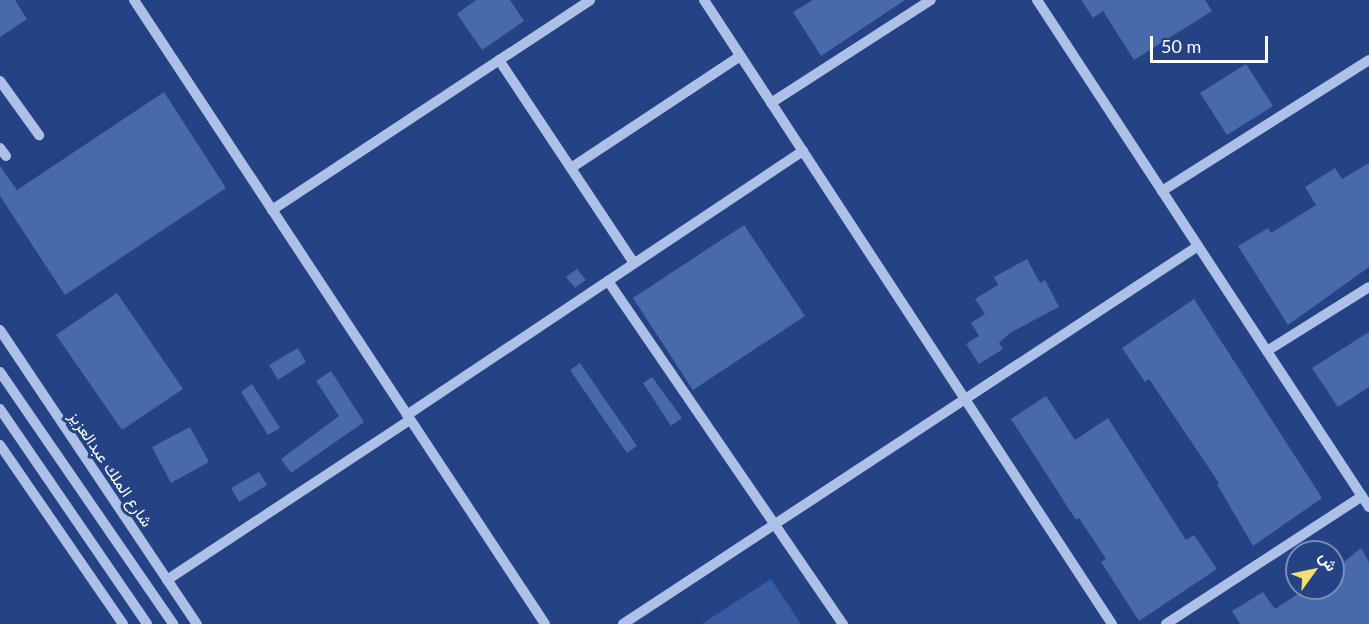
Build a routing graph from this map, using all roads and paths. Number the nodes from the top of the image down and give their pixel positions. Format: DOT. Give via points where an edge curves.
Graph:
graph roads {
  1 [pos="134,0"];
  2 [pos="590,0"];
  3 [pos="704,0"];
  4 [pos="931,0"];
  5 [pos="1037,0"];
  6 [pos="740,56"];
  7 [pos="500,60"];
  8 [pos="1369,60"];
  9 [pos="0,81"];
  10 [pos="771,103"];
  11 [pos="39,135"];
  12 [pos="803,151"];
  13 [pos="571,168"];
  14 [pos="1162,190"];
  15 [pos="272,210"];
  16 [pos="1198,246"];
  17 [pos="634,263"];
  18 [pos="608,281"];
  19 [pos="1369,287"];
  20 [pos="0,330"];
  21 [pos="1267,351"];
  22 [pos="0,372"];
  23 [pos="965,399"];
  24 [pos="0,409"];
  25 [pos="408,417"];
  26 [pos="0,445"];
  27 [pos="1362,496"];
  28 [pos="1369,507"];
  29 [pos="775,524"];
  30 [pos="167,580"];
  31 [pos="123,624"];
  32 [pos="147,624"];
  33 [pos="173,624"];
  34 [pos="197,624"];
  35 [pos="545,624"];
  36 [pos="623,624"];
  37 [pos="843,624"];
  38 [pos="1112,624"];
  39 [pos="1166,624"];
  1 -- 15 [label="street"];
  2 -- 7 [label="street"];
  3 -- 6 [label="street"];
  4 -- 10 [label="street"];
  5 -- 14 [label="street"];
  6 -- 10 [label="street"];
  6 -- 13 [label="street"];
  7 -- 13 [label="street"];
  7 -- 15 [label="street"];
  8 -- 14 [label="street"];
  9 -- 11 [label="street"];
  10 -- 12 [label="street"];
  12 -- 17 [label="street"];
  12 -- 23 [label="street"];
  13 -- 17 [label="street"];
  14 -- 16 [label="street"];
  15 -- 25 [label="street"];
  16 -- 21 [label="street"];
  16 -- 23 [label="street"];
  17 -- 18 [label="street"];
  18 -- 25 [label="street"];
  18 -- 29 [label="street"];
  19 -- 21 [label="street"];
  20 -- 30 [label="street, شارع الملك عبدالعزيز"];
  21 -- 27 [label="street"];
  22 -- 33 [label="street"];
  23 -- 29 [label="street"];
  23 -- 38 [label="street"];
  24 -- 32 [label="street"];
  25 -- 30 [label="street"];
  25 -- 35 [label="street"];
  26 -- 31 [label="street"];
  27 -- 28 [label="street"];
  27 -- 39 [label="street"];
  29 -- 36 [label="street"];
  29 -- 37 [label="street"];
  30 -- 34 [label="street, شارع الملك عبدالعزيز"];
}
